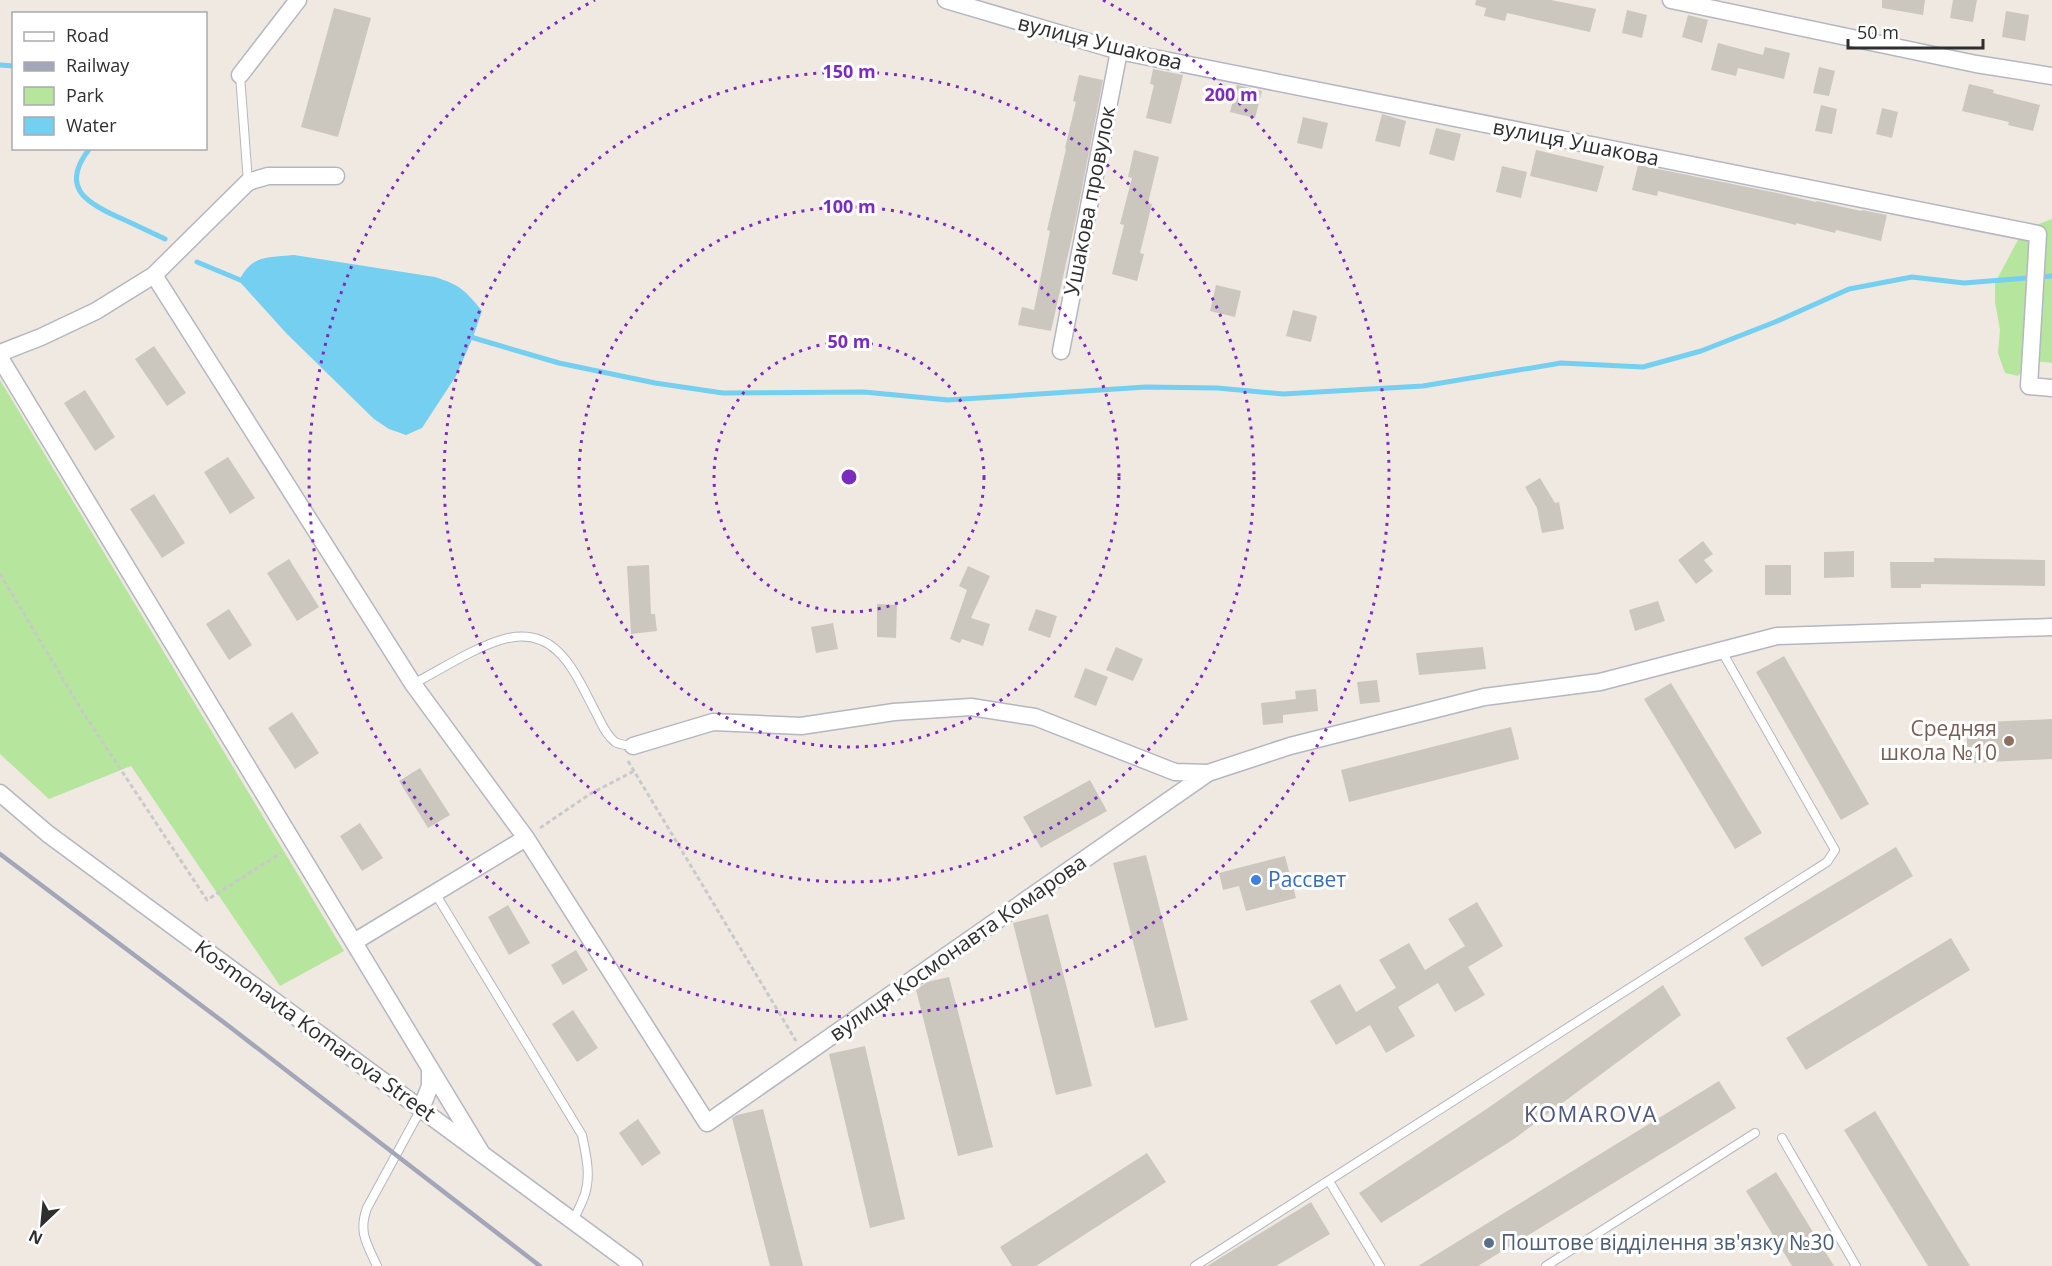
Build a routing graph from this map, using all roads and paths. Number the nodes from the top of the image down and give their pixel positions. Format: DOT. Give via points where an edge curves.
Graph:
graph roads {
  1 [pos="298,0"];
  2 [pos="945,0"];
  3 [pos="1671,0"];
  4 [pos="1119,51"];
  5 [pos="240,75"];
  6 [pos="2052,76"];
  7 [pos="336,176"];
  8 [pos="248,182"];
  9 [pos="154,275"];
  10 [pos="1061,351"];
  11 [pos="0,353"];
  12 [pos="0,358"];
  13 [pos="2052,388"];
  14 [pos="0,574"];
  15 [pos="2052,627"];
  16 [pos="1721,650"];
  17 [pos="413,684"];
  18 [pos="625,744"];
  19 [pos="634,771"];
  20 [pos="1209,773"];
  21 [pos="0,793"];
  22 [pos="526,838"];
  23 [pos="295,844"];
  24 [pos="435,893"];
  25 [pos="354,942"];
  26 [pos="799,1045"];
  27 [pos="430,1070"];
  28 [pos="421,1109"];
  29 [pos="1755,1132"];
  30 [pos="1782,1138"];
  31 [pos="482,1154"];
  32 [pos="1329,1180"];
  33 [pos="573,1221"];
  34 [pos="377,1266"];
  35 [pos="634,1266"];
  36 [pos="1195,1266"];
  37 [pos="1380,1266"];
  38 [pos="1546,1266"];
  39 [pos="1856,1266"];
  1 -- 5 [label="street"];
  2 -- 4 [label="street, вулиця Ушакова"];
  3 -- 6 [label="street" via="1976,64"];
  4 -- 10 [label="street, Ушакова провулок"];
  4 -- 13 [label="street, вулиця Ушакова" via="2038,234 2029,386"];
  5 -- 8 [label="lane"];
  7 -- 8 [label="street" via="268,176"];
  8 -- 9 [label="street"];
  9 -- 11 [label="street" via="96,311"];
  9 -- 17 [label="street"];
  12 -- 23 [label="street"];
  14 -- 23 [label="path" via="84,714 207,900"];
  15 -- 16 [label="street, вулиця Космонавта Комарова" via="1777,636"];
  16 -- 20 [label="street, вулиця Космонавта Комарова" via="1600,682 1484,697 1290,746"];
  16 -- 32 [label="lane" via="1835,850 1827,862"];
  17 -- 18 [label="lane" via="490,644 527,636 542,640 555,647 576,674 605,731"];
  17 -- 22 [label="street"];
  18 -- 19 [label="path"];
  18 -- 20 [label="street, вулиця Космонавта Комарова" via="713,722 801,726 894,712 971,707 1035,717 1175,772"];
  19 -- 22 [label="path" via="590,794"];
  19 -- 26 [label="path"];
  20 -- 22 [label="street, вулиця Космонавта Комарова" via="707,1123"];
  21 -- 28 [label="street, Kosmonavta Komarova Street" via="48,834"];
  22 -- 24 [label="street"];
  23 -- 25 [label="street"];
  24 -- 25 [label="street"];
  24 -- 33 [label="lane" via="582,1135 587,1178"];
  25 -- 27 [label="street"];
  27 -- 28 [label="street" via="430,1086"];
  27 -- 31 [label="street"];
  28 -- 31 [label="street, Kosmonavta Komarova Street"];
  28 -- 34 [label="lane" via="362,1220 363,1235"];
  29 -- 38 [label="lane"];
  30 -- 39 [label="lane"];
  31 -- 33 [label="street, Kosmonavta Komarova Street"];
  32 -- 36 [label="lane"];
  32 -- 37 [label="lane"];
  33 -- 35 [label="street, Kosmonavta Komarova Street"];
}
